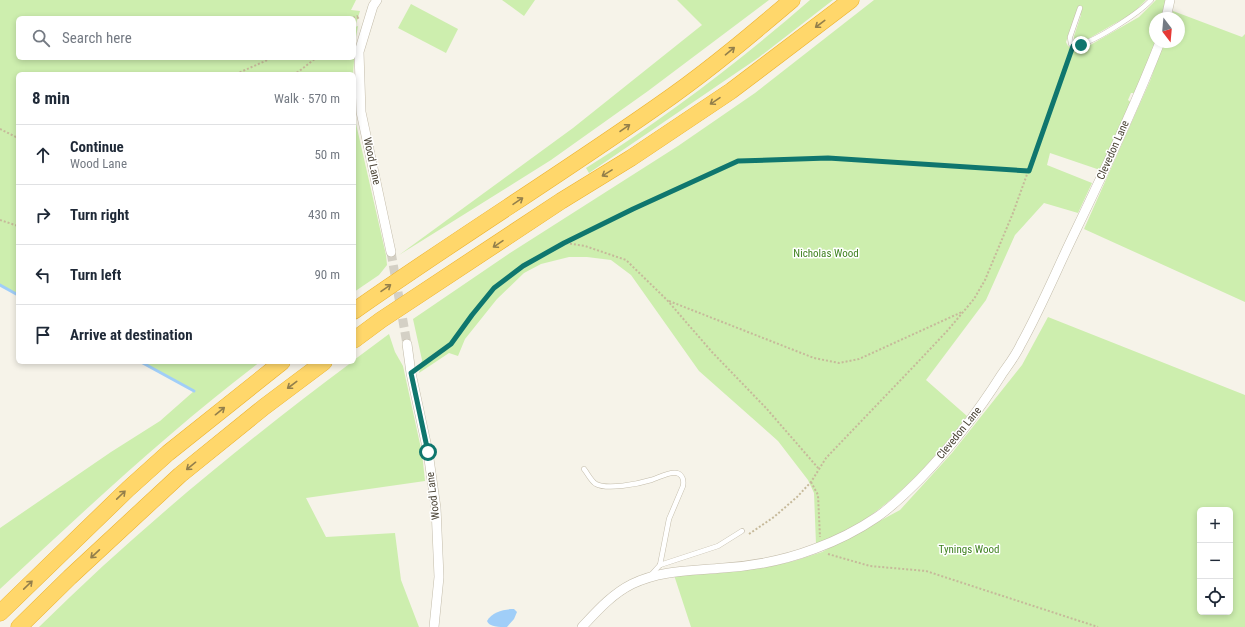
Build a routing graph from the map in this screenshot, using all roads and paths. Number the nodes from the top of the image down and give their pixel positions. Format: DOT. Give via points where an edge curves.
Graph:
graph roads {
  1 [pos="377,0"];
  2 [pos="792,0"];
  3 [pos="850,0"];
  4 [pos="1151,0"];
  5 [pos="1170,0"];
  6 [pos="1080,8"];
  7 [pos="1167,12"];
  8 [pos="361,16"];
  9 [pos="356,18"];
  10 [pos="1073,46"];
  11 [pos="1157,48"];
  12 [pos="268,60"];
  13 [pos="313,60"];
  14 [pos="240,72"];
  15 [pos="298,72"];
  16 [pos="0,129"];
  17 [pos="16,137"];
  18 [pos="1029,171"];
  19 [pos="0,220"];
  20 [pos="16,225"];
  21 [pos="564,243"];
  22 [pos="391,252"];
  23 [pos="667,300"];
  24 [pos="356,310"];
  25 [pos="963,312"];
  26 [pos="356,339"];
  27 [pos="407,344"];
  28 [pos="279,364"];
  29 [pos="321,364"];
  30 [pos="411,373"];
  31 [pos="584,469"];
  32 [pos="819,469"];
  33 [pos="742,531"];
  34 [pos="819,547"];
  35 [pos="660,565"];
  36 [pos="647,578"];
  37 [pos="0,613"];
  38 [pos="19,627"];
  39 [pos="434,627"];
  40 [pos="582,627"];
  41 [pos="1098,627"];
  1 -- 22 [label="street, Wood Lane" via="359,52 361,112"];
  24 -- 2 [label="highway, one-way" via="673,95"];
  3 -- 26 [label="highway, one-way" via="731,91"];
  4 -- 10 [label="lane" via="1132,16 1086,43"];
  5 -- 7 [label="street"];
  6 -- 10 [label="lane" via="1070,37"];
  8 -- 9 [label="path"];
  10 -- 18 [label="path"];
  11 -- 34 [label="street, Clevedon Lane" via="1100,180 1021,345 987,398 937,462 897,502 865,524"];
  12 -- 14 [label="path"];
  13 -- 15 [label="path"];
  16 -- 17 [label="path"];
  18 -- 21 [label="path" via="828,158 738,161"];
  18 -- 25 [label="path" via="985,280"];
  19 -- 20 [label="path"];
  21 -- 23 [label="path" via="585,246 626,260"];
  21 -- 30 [label="path" via="523,266 494,288 451,344"];
  23 -- 25 [label="path" via="814,358 839,364 858,359"];
  23 -- 32 [label="path"];
  25 -- 32 [label="path" via="826,458"];
  27 -- 30 [label="street, Wood Lane"];
  37 -- 28 [label="highway, one-way" via="168,453"];
  29 -- 38 [label="highway, one-way" via="180,475"];
  30 -- 39 [label="street, Wood Lane" via="428,452 436,508 439,577"];
  31 -- 35 [label="lane" via="595,483 604,487 627,485 673,473 681,475 684,482 669,519"];
  32 -- 34 [label="path" via="811,482 818,495"];
  33 -- 35 [label="lane" via="718,546"];
  34 -- 36 [label="street, Clevedon Lane" via="759,564 669,572"];
  34 -- 41 [label="path" via="822,552 870,566 926,571"];
  35 -- 36 [label="lane"];
  36 -- 40 [label="street, Clevedon Lane" via="631,585 601,606"];
}
